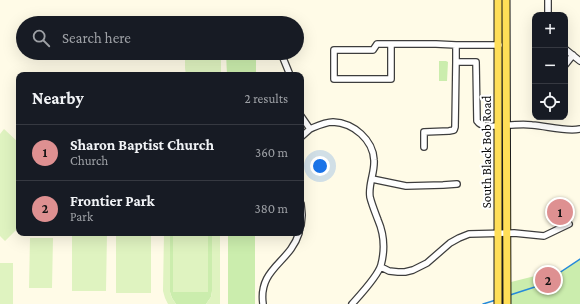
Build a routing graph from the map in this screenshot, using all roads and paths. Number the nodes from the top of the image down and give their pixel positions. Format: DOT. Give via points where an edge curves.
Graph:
graph roads {
  1 [pos="498,0"];
  2 [pos="506,0"];
  3 [pos="548,0"];
  4 [pos="548,12"];
  5 [pos="391,44"];
  6 [pos="456,45"];
  7 [pos="498,45"];
  8 [pos="568,51"];
  9 [pos="573,55"];
  10 [pos="284,60"];
  11 [pos="568,61"];
  12 [pos="580,61"];
  13 [pos="456,62"];
  14 [pos="289,72"];
  15 [pos="304,120"];
  16 [pos="506,125"];
  17 [pos="498,126"];
  18 [pos="310,129"];
  19 [pos="580,129"];
  20 [pos="304,134"];
  21 [pos="424,147"];
  22 [pos="372,179"];
  23 [pos="457,184"];
  24 [pos="569,224"];
  25 [pos="498,233"];
  26 [pos="506,233"];
  27 [pos="298,236"];
  28 [pos="381,267"];
  29 [pos="263,304"];
  30 [pos="352,304"];
  31 [pos="498,304"];
  32 [pos="507,304"];
  1 -- 7 [label="main road, South Black Bob Road"];
  2 -- 16 [label="main road, South Black Bob Road"];
  3 -- 4 [label="street"];
  5 -- 5 [label="street" via="377,44 373,50 334,50 334,79 391,79"];
  5 -- 6 [label="street"];
  6 -- 7 [label="street"];
  6 -- 13 [label="street"];
  7 -- 17 [label="main road, South Black Bob Road"];
  8 -- 9 [label="street"];
  9 -- 11 [label="street"];
  9 -- 12 [label="street"];
  10 -- 14 [label="street"];
  13 -- 17 [label="street" via="476,62 476,121 482,126"];
  13 -- 21 [label="street" via="455,128 452,131 424,132"];
  15 -- 18 [label="street"];
  16 -- 19 [label="street"];
  16 -- 26 [label="main road, South Black Bob Road"];
  17 -- 25 [label="main road, South Black Bob Road"];
  18 -- 20 [label="street"];
  18 -- 22 [label="street" via="334,122 359,132 373,153"];
  22 -- 23 [label="street" via="406,186"];
  22 -- 28 [label="street" via="371,202 383,239"];
  24 -- 26 [label="street" via="544,236"];
  25 -- 26 [label="street"];
  25 -- 28 [label="street" via="469,234 459,238 413,270 398,272"];
  25 -- 31 [label="main road, South Black Bob Road"];
  26 -- 32 [label="main road, South Black Bob Road"];
  27 -- 29 [label="street" via="288,254 267,276"];
  28 -- 30 [label="street"];
}
